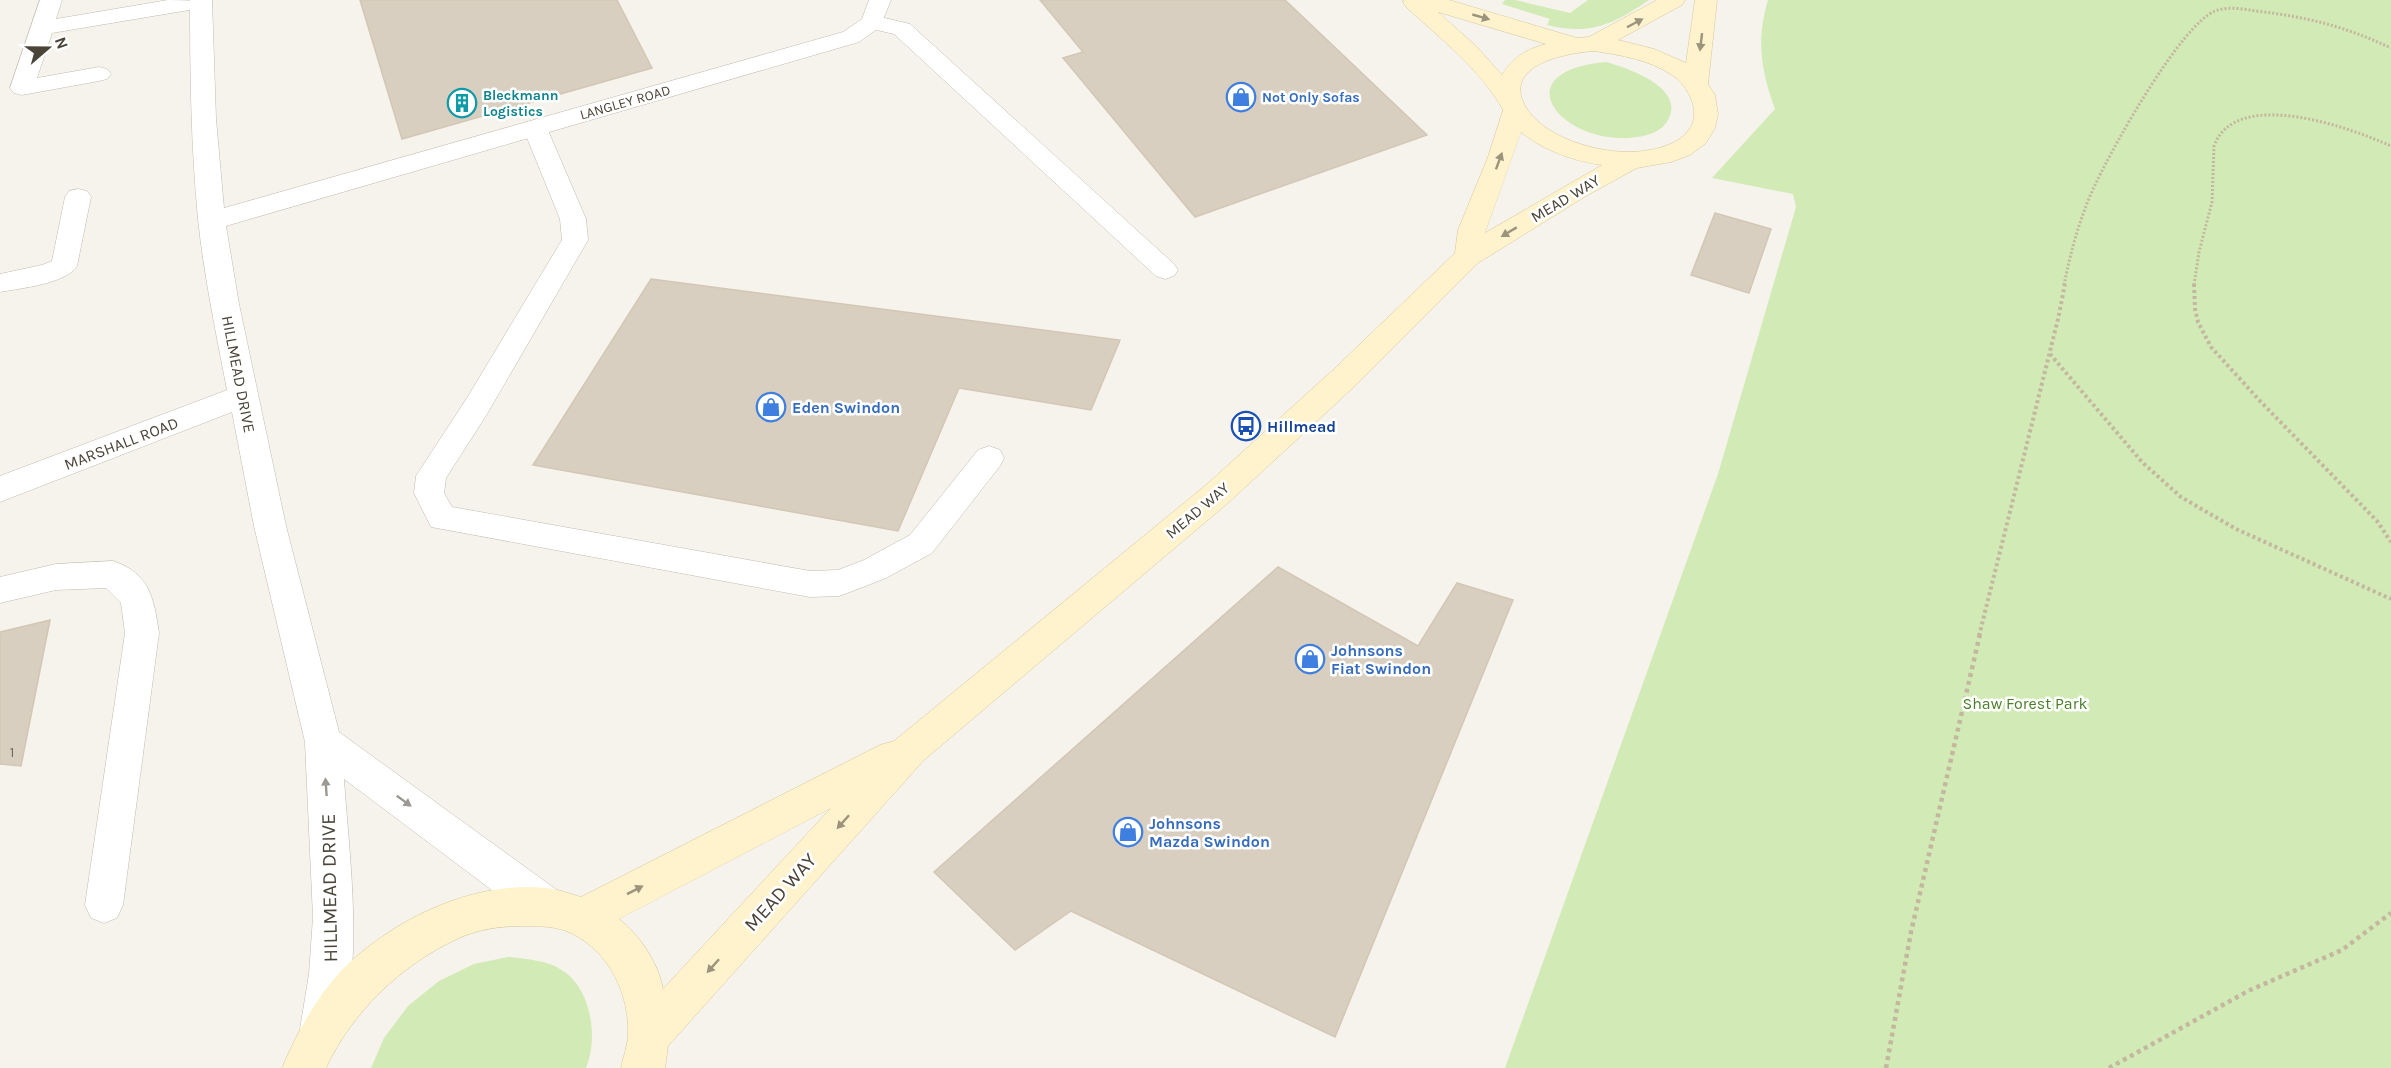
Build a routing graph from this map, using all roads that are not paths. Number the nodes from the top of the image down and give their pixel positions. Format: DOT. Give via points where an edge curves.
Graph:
graph roads {
  1 [pos="51,0"];
  2 [pos="201,0"];
  3 [pos="1412,0"];
  4 [pos="1424,0"];
  5 [pos="1674,0"];
  6 [pos="1706,0"];
  7 [pos="876,11"];
  8 [pos="42,28"];
  9 [pos="1585,44"];
  10 [pos="99,74"];
  11 [pos="1696,85"];
  12 [pos="1513,104"];
  13 [pos="535,128"];
  14 [pos="1632,160"];
  15 [pos="78,197"];
  16 [pos="212,221"];
  17 [pos="1468,256"];
  18 [pos="1165,270"];
  19 [pos="0,283"];
  20 [pos="243,396"];
  21 [pos="989,459"];
  22 [pos="0,489"];
  23 [pos="0,590"];
  24 [pos="322,742"];
  25 [pos="911,747"];
  26 [pos="104,905"];
  27 [pos="565,912"];
  28 [pos="312,1051"];
  29 [pos="646,1052"];
  1 -- 8 [label="lane"];
  2 -- 8 [label="lane"];
  2 -- 16 [label="street, HILLMEAD DRIVE" via="203,119"];
  3 -- 12 [label="main road" via="1468,51"];
  4 -- 9 [label="main road, one-way"];
  9 -- 5 [label="main road, one-way"];
  6 -- 11 [label="main road, one-way"];
  7 -- 13 [label="street, LANGLEY ROAD" via="851,37"];
  7 -- 18 [label="lane" via="902,29"];
  8 -- 10 [label="lane" via="22,88"];
  9 -- 11 [label="main road" via="1624,47 1653,56 1677,68"];
  9 -- 12 [label="main road" via="1538,54 1519,68 1510,85"];
  11 -- 14 [label="main road" via="1706,103 1706,121 1698,136 1659,157"];
  12 -- 14 [label="main road" via="1525,123 1545,139 1571,151"];
  17 -- 12 [label="main road, one-way" via="1472,231 1501,157"];
  13 -- 16 [label="street, LANGLEY ROAD"];
  13 -- 21 [label="lane" via="573,219 575,240 431,476 429,494 442,518 810,584 839,583 921,544"];
  14 -- 17 [label="main road, MEAD WAY, one-way"];
  15 -- 19 [label="lane" via="64,266 50,273"];
  16 -- 20 [label="street, HILLMEAD DRIVE"];
  17 -- 25 [label="main road, MEAD WAY" via="1344,378 1216,495"];
  20 -- 22 [label="street, MARSHALL ROAD"];
  20 -- 24 [label="street, HILLMEAD DRIVE"];
  23 -- 26 [label="lane" via="56,576 113,574 137,597 142,633"];
  24 -- 27 [label="street, one-way"];
  28 -- 24 [label="street, HILLMEAD DRIVE, one-way" via="330,974 333,917"];
  27 -- 25 [label="main road, MEAD WAY, one-way"];
  25 -- 29 [label="main road, MEAD WAY, one-way"];
  27 -- 28 [label="main road" via="499,907 450,921 401,948 356,986"];
  27 -- 29 [label="main road" via="619,944 642,985"];
}
